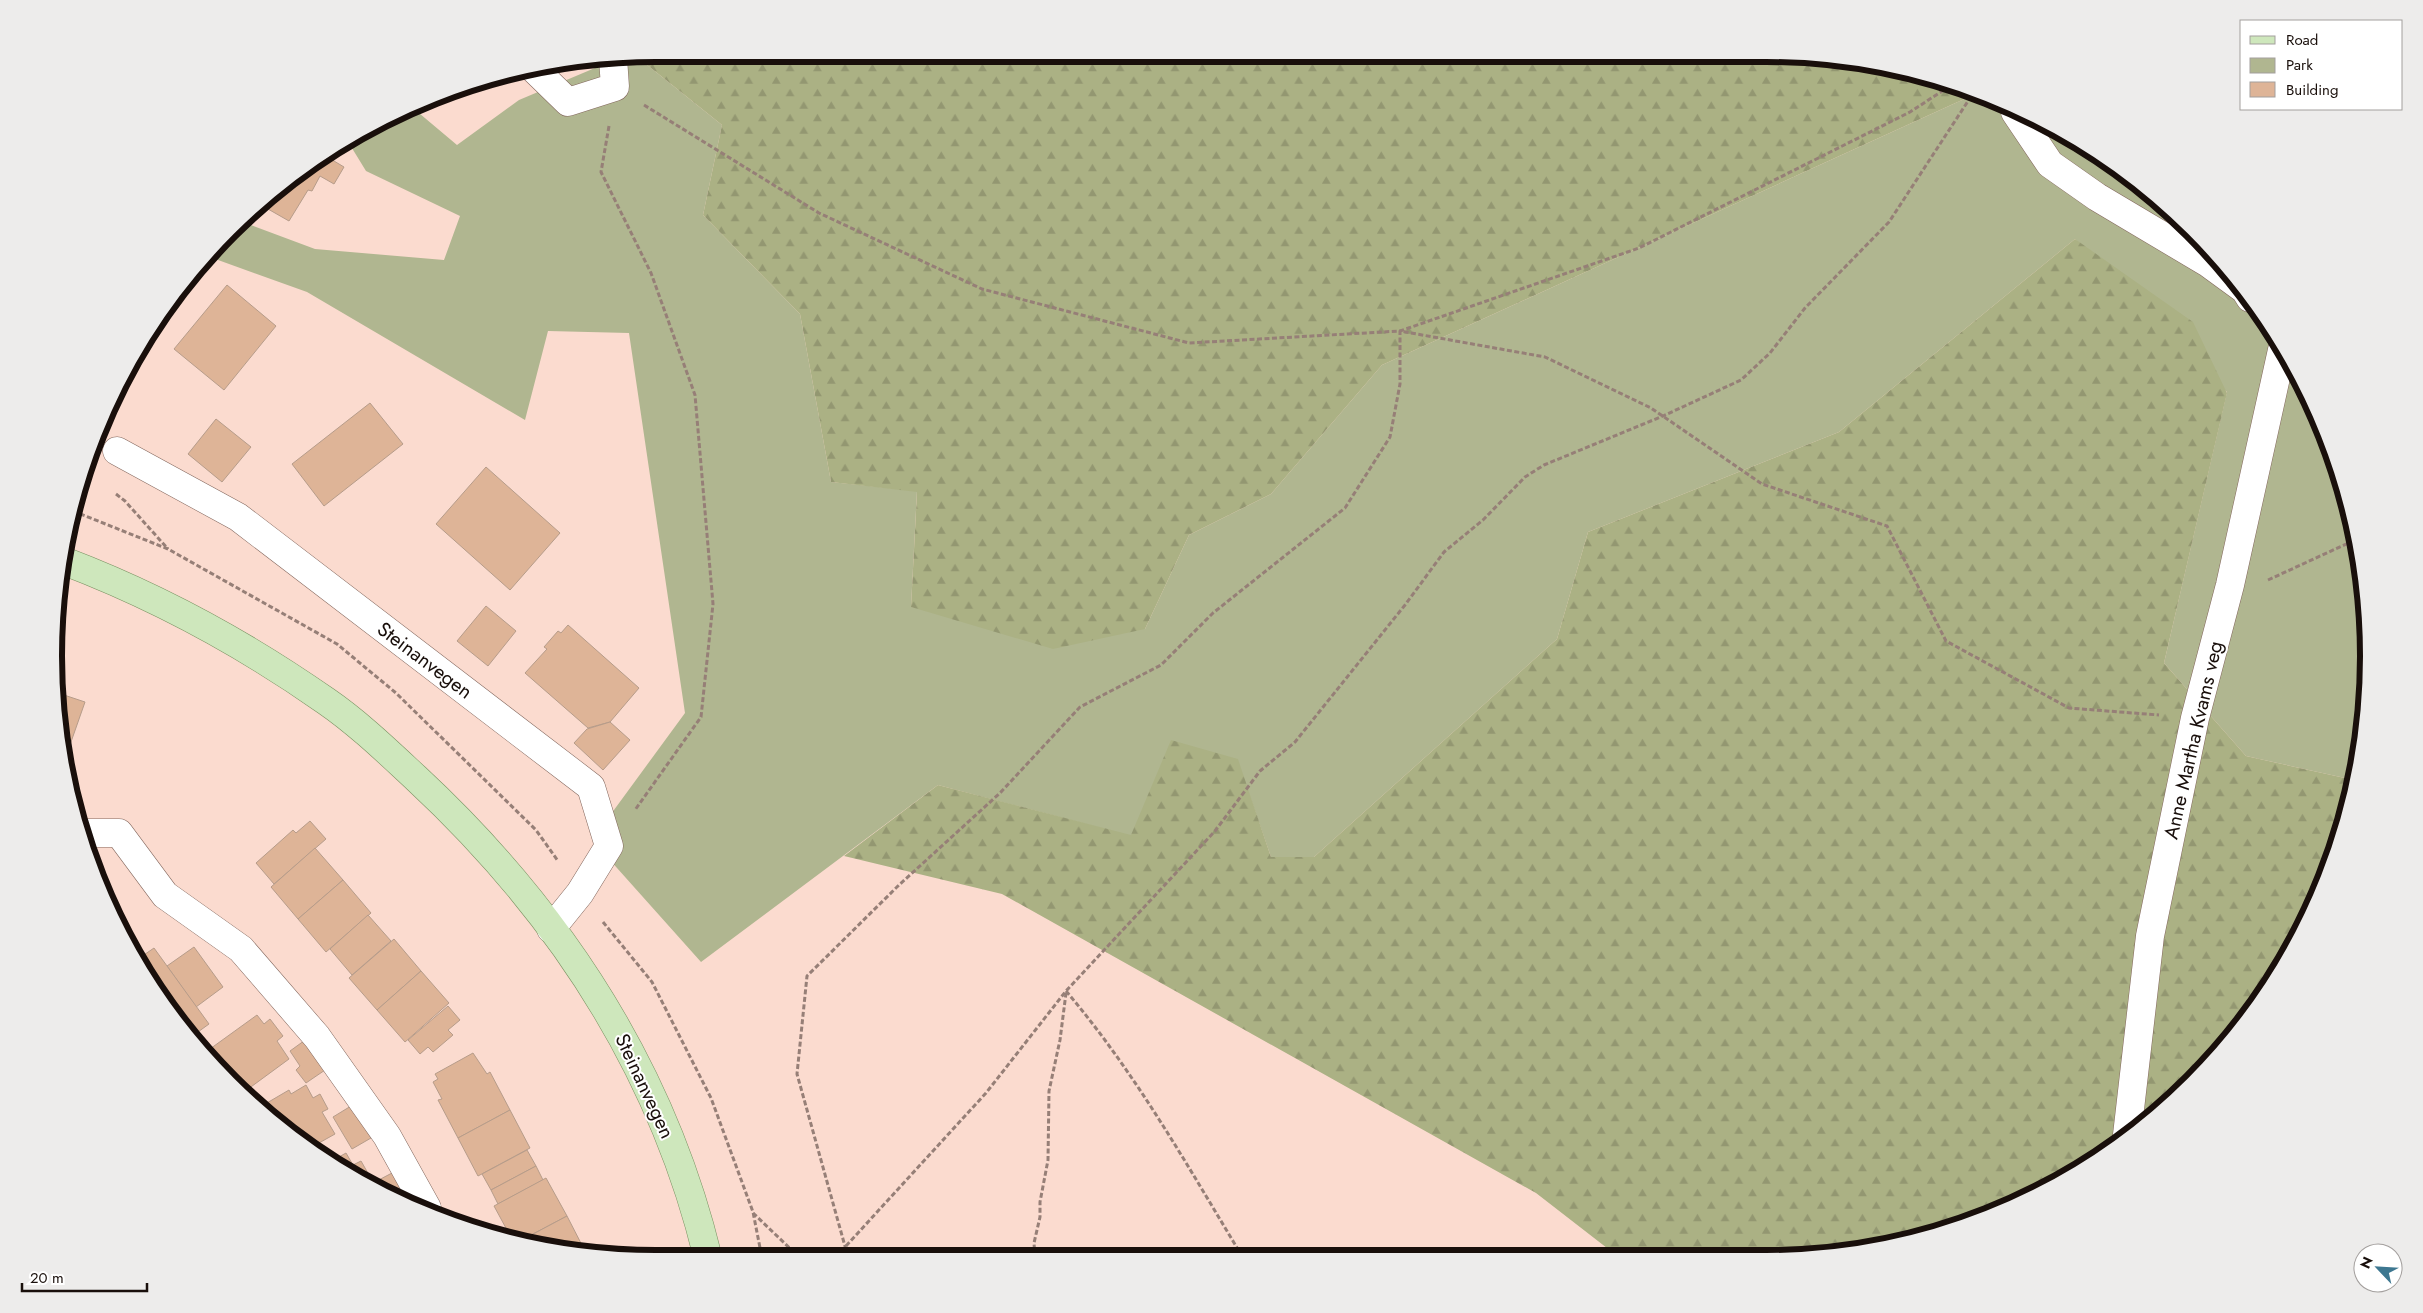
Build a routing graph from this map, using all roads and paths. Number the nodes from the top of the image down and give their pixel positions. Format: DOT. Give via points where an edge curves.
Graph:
graph roads {
  1 [pos="613,64"];
  2 [pos="540,74"];
  3 [pos="615,87"];
  4 [pos="1944,90"];
  5 [pos="1970,99"];
  6 [pos="2020,120"];
  7 [pos="2217,269"];
  8 [pos="1400,330"];
  9 [pos="2280,359"];
  10 [pos="1663,416"];
  11 [pos="117,450"];
  12 [pos="112,491"];
  13 [pos="2349,543"];
  14 [pos="168,549"];
  15 [pos="70,564"];
  16 [pos="2230,585"];
  17 [pos="2195,718"];
  18 [pos="90,833"];
  19 [pos="609,846"];
  20 [pos="551,929"];
  21 [pos="1066,991"];
  22 [pos="2129,1127"];
  23 [pos="424,1203"];
  24 [pos="752,1212"];
  25 [pos="845,1247"];
  26 [pos="706,1250"];
  27 [pos="792,1250"];
  28 [pos="846,1250"];
  29 [pos="1034,1250"];
  30 [pos="1238,1250"];
  1 -- 3 [label="street"];
  2 -- 3 [label="street" via="568,102"];
  3 -- 8 [label="path" via="819,212 982,289 1189,343"];
  3 -- 19 [label="path" via="601,172 651,273 695,395 713,604 701,718"];
  4 -- 8 [label="path" via="1910,112 1639,248"];
  5 -- 10 [label="path" via="1889,222 1805,308 1770,353 1740,380"];
  6 -- 7 [label="street" via="2050,164 2097,197"];
  8 -- 10 [label="path" via="1546,357"];
  8 -- 25 [label="path" via="1400,384 1390,437 1344,508 1213,612 1161,665 1080,707 1000,793 899,885 807,976 797,1074"];
  9 -- 16 [label="street, Anne Martha Kvams veg"];
  10 -- 17 [label="path" via="1762,484 1887,526 1946,641 2069,708"];
  10 -- 21 [label="path" via="1544,464 1524,477 1483,520 1444,552 1295,742 1260,772 1215,831"];
  11 -- 19 [label="street, Steinanvegen" via="238,517 591,788"];
  12 -- 14 [label="path"];
  13 -- 16 [label="path" via="2278,576 2250,585"];
  15 -- 20 [label="main road, Steinanvegen" via="214,632 328,702 439,800 501,865"];
  16 -- 17 [label="street, Anne Martha Kvams veg"];
  17 -- 22 [label="street, Anne Martha Kvams veg" via="2150,936"];
  18 -- 23 [label="street" via="119,833 165,895 241,949 317,1038 387,1136"];
  19 -- 20 [label="street" via="580,893"];
  20 -- 26 [label="main road, Steinanvegen" via="580,966 651,1090 697,1212"];
  21 -- 25 [label="path" via="986,1093"];
  21 -- 29 [label="path" via="1049,1091 1048,1160"];
  21 -- 30 [label="path" via="1100,1030 1148,1102"];
  24 -- 27 [label="path"];
  25 -- 28 [label="path"];
}
